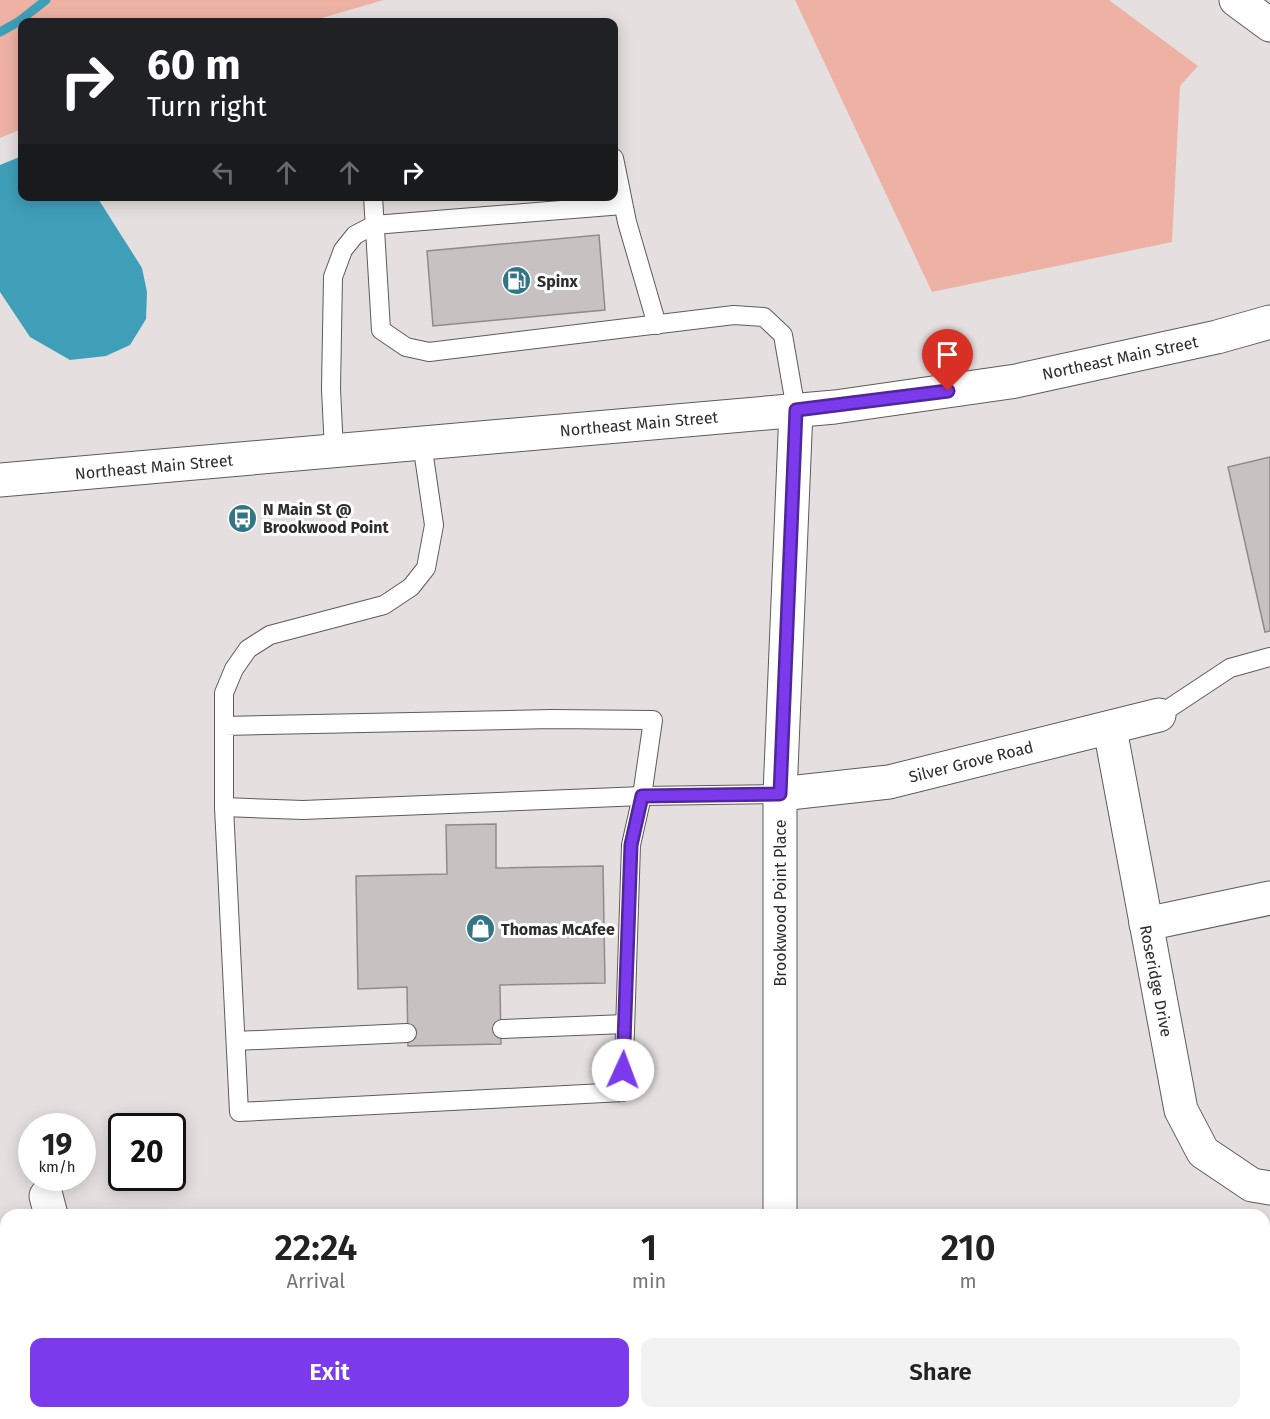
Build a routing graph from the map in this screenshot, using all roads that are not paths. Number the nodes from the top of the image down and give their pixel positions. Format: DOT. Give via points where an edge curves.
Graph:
graph roads {
  1 [pos="1236,0"];
  2 [pos="1270,25"];
  3 [pos="618,179"];
  4 [pos="373,201"];
  5 [pos="623,205"];
  6 [pos="374,225"];
  7 [pos="1270,322"];
  8 [pos="657,325"];
  9 [pos="796,410"];
  10 [pos="422,443"];
  11 [pos="334,451"];
  12 [pos="0,480"];
  13 [pos="1270,657"];
  14 [pos="1159,715"];
  15 [pos="224,726"];
  16 [pos="1110,729"];
  17 [pos="780,794"];
  18 [pos="642,796"];
  19 [pos="224,807"];
  20 [pos="1270,898"];
  21 [pos="1146,924"];
  22 [pos="625,1024"];
  23 [pos="502,1029"];
  24 [pos="407,1033"];
  25 [pos="236,1041"];
  26 [pos="1270,1188"];
  27 [pos="780,1209"];
  1 -- 2 [label="street"];
  3 -- 5 [label="lane"];
  4 -- 6 [label="lane"];
  5 -- 6 [label="lane"];
  5 -- 8 [label="lane"];
  6 -- 8 [label="lane" via="381,330 406,347 429,352"];
  6 -- 11 [label="lane" via="355,235 343,250 333,277"];
  7 -- 9 [label="street, Northeast Main Street" via="1016,381"];
  8 -- 9 [label="lane" via="734,315 764,317 783,335"];
  9 -- 10 [label="street, Northeast Main Street"];
  9 -- 17 [label="street, Brookwood Point Place"];
  10 -- 11 [label="street, Northeast Main Street"];
  10 -- 15 [label="lane" via="434,525 426,568 411,587 384,605 270,635 248,649 224,693"];
  11 -- 12 [label="street, Northeast Main Street"];
  13 -- 14 [label="lane" via="1230,668"];
  14 -- 16 [label="street, Silver Grove Road"];
  15 -- 18 [label="lane" via="653,720"];
  15 -- 19 [label="lane"];
  16 -- 17 [label="street, Silver Grove Road" via="889,782"];
  16 -- 21 [label="street, Roseridge Drive"];
  17 -- 18 [label="lane"];
  17 -- 27 [label="street, Brookwood Point Place"];
  18 -- 19 [label="lane" via="303,810"];
  18 -- 22 [label="lane" via="631,845"];
  19 -- 25 [label="lane"];
  20 -- 21 [label="street"];
  21 -- 26 [label="street, Roseridge Drive" via="1181,1110 1203,1152 1252,1185"];
  22 -- 23 [label="lane"];
  22 -- 25 [label="lane" via="623,1092 239,1112"];
  24 -- 25 [label="lane"];
}
